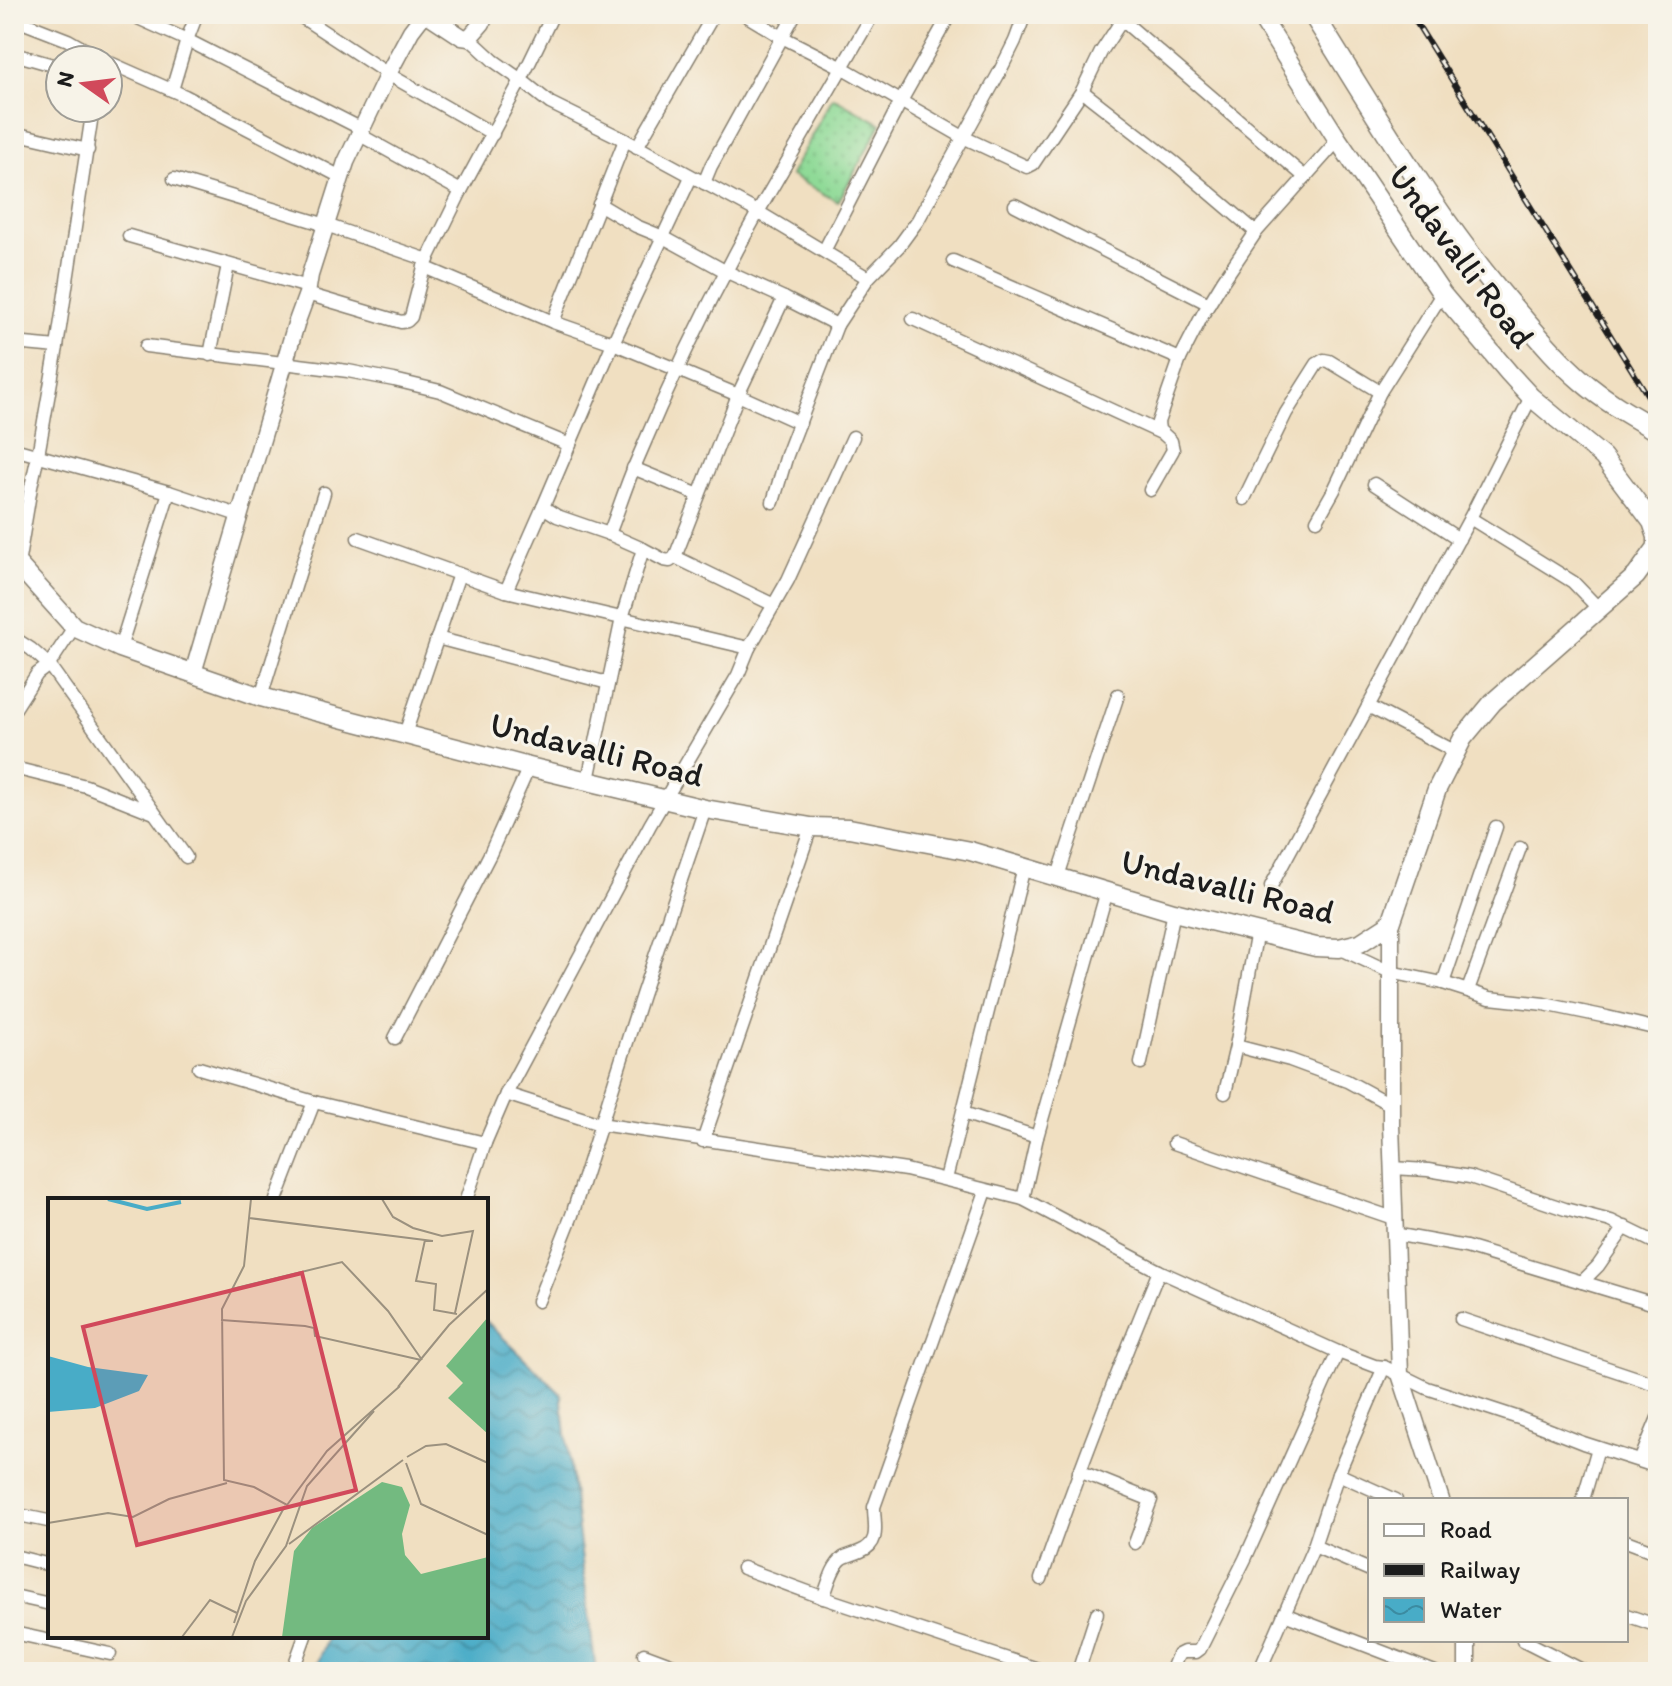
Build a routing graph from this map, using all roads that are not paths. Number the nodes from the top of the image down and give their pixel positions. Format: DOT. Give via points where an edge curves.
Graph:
graph roads {
  1 [pos="129,14"];
  2 [pos="197,14"];
  3 [pos="297,14"];
  4 [pos="425,14"];
  5 [pos="486,14"];
  6 [pos="553,14"];
  7 [pos="714,14"];
  8 [pos="744,14"];
  9 [pos="795,14"];
  10 [pos="873,14"];
  11 [pos="950,14"];
  12 [pos="1025,14"];
  13 [pos="1259,14"];
  14 [pos="1313,14"];
  15 [pos="1124,17"];
  16 [pos="14,19"];
  17 [pos="782,37"];
  18 [pos="469,38"];
  19 [pos="187,40"];
  20 [pos="75,44"];
  21 [pos="14,54"];
  22 [pos="44,62"];
  23 [pos="843,68"];
  24 [pos="124,69"];
  25 [pos="388,74"];
  26 [pos="521,80"];
  27 [pos="172,90"];
  28 [pos="1082,91"];
  29 [pos="901,101"];
  30 [pos="91,124"];
  31 [pos="361,132"];
  32 [pos="14,133"];
  33 [pos="493,134"];
  34 [pos="963,137"];
  35 [pos="1338,140"];
  36 [pos="631,144"];
  37 [pos="88,150"];
  38 [pos="341,177"];
  39 [pos="691,177"];
  40 [pos="1305,177"];
  41 [pos="174,179"];
  42 [pos="704,183"];
  43 [pos="461,191"];
  44 [pos="599,204"];
  45 [pos="1015,205"];
  46 [pos="758,212"];
  47 [pos="326,225"];
  48 [pos="1256,232"];
  49 [pos="129,236"];
  50 [pos="663,237"];
  51 [pos="824,251"];
  52 [pos="953,261"];
  53 [pos="426,263"];
  54 [pos="228,265"];
  55 [pos="725,271"];
  56 [pos="868,278"];
  57 [pos="307,290"];
  58 [pos="1442,294"];
  59 [pos="784,298"];
  60 [pos="1209,304"];
  61 [pos="913,319"];
  62 [pos="553,322"];
  63 [pos="837,325"];
  64 [pos="14,343"];
  65 [pos="613,343"];
  66 [pos="146,346"];
  67 [pos="57,347"];
  68 [pos="210,355"];
  69 [pos="1180,359"];
  70 [pos="285,363"];
  71 [pos="678,369"];
  72 [pos="1380,392"];
  73 [pos="738,395"];
  74 [pos="1531,397"];
  75 [pos="800,423"];
  76 [pos="1658,431"];
  77 [pos="1161,433"];
  78 [pos="853,437"];
  79 [pos="570,445"];
  80 [pos="14,449"];
  81 [pos="38,455"];
  82 [pos="633,468"];
  83 [pos="1374,484"];
  84 [pos="1150,490"];
  85 [pos="169,492"];
  86 [pos="324,493"];
  87 [pos="699,495"];
  88 [pos="1244,499"];
  89 [pos="773,502"];
  90 [pos="543,507"];
  91 [pos="241,516"];
  92 [pos="1470,518"];
  93 [pos="1317,520"];
  94 [pos="609,534"];
  95 [pos="358,538"];
  96 [pos="1459,539"];
  97 [pos="1658,547"];
  98 [pos="643,549"];
  99 [pos="675,557"];
  100 [pos="15,567"];
  101 [pos="459,574"];
  102 [pos="506,591"];
  103 [pos="774,605"];
  104 [pos="1599,609"];
  105 [pos="622,618"];
  106 [pos="74,627"];
  107 [pos="14,638"];
  108 [pos="437,638"];
  109 [pos="120,648"];
  110 [pos="749,648"];
  111 [pos="49,665"];
  112 [pos="193,673"];
  113 [pos="608,683"];
  114 [pos="1118,695"];
  115 [pos="261,697"];
  116 [pos="1368,706"];
  117 [pos="14,710"];
  118 [pos="405,734"];
  119 [pos="1456,752"];
  120 [pos="529,767"];
  121 [pos="14,768"];
  122 [pos="588,780"];
  123 [pos="666,799"];
  124 [pos="705,809"];
  125 [pos="154,813"];
  126 [pos="811,827"];
  127 [pos="1496,827"];
  128 [pos="1520,848"];
  129 [pos="186,857"];
  130 [pos="1024,867"];
  131 [pos="1058,876"];
  132 [pos="1271,886"];
  133 [pos="1107,891"];
  134 [pos="1174,912"];
  135 [pos="1391,923"];
  136 [pos="1257,931"];
  137 [pos="1339,948"];
  138 [pos="1390,972"];
  139 [pos="1443,983"];
  140 [pos="1468,990"];
  141 [pos="1658,1029"];
  142 [pos="395,1038"];
  143 [pos="1236,1046"];
  144 [pos="1141,1063"];
  145 [pos="199,1068"];
  146 [pos="1225,1093"];
  147 [pos="506,1094"];
  148 [pos="314,1102"];
  149 [pos="1391,1105"];
  150 [pos="963,1113"];
  151 [pos="600,1124"];
  152 [pos="1037,1137"];
  153 [pos="703,1141"];
  154 [pos="485,1143"];
  155 [pos="1174,1143"];
  156 [pos="1392,1168"];
  157 [pos="946,1179"];
  158 [pos="986,1191"];
  159 [pos="277,1198"];
  160 [pos="467,1198"];
  161 [pos="1023,1199"];
  162 [pos="1394,1226"];
  163 [pos="1625,1227"];
  164 [pos="1658,1244"];
  165 [pos="1159,1271"];
  166 [pos="1582,1282"];
  167 [pos="538,1301"];
  168 [pos="1658,1305"];
  169 [pos="1461,1319"];
  170 [pos="1338,1352"];
  171 [pos="1392,1370"];
  172 [pos="1658,1385"];
  173 [pos="1658,1418"];
  174 [pos="1598,1448"];
  175 [pos="1640,1461"];
  176 [pos="1658,1467"];
  177 [pos="1079,1471"];
  178 [pos="1338,1474"];
  179 [pos="1392,1498"];
  180 [pos="1440,1498"];
  181 [pos="1584,1498"];
  182 [pos="14,1514"];
  183 [pos="48,1521"];
  184 [pos="1628,1542"];
  185 [pos="1135,1543"];
  186 [pos="1314,1546"];
  187 [pos="1658,1553"];
  188 [pos="14,1556"];
  189 [pos="48,1564"];
  190 [pos="743,1568"];
  191 [pos="1368,1569"];
  192 [pos="1041,1579"];
  193 [pos="14,1596"];
  194 [pos="823,1598"];
  195 [pos="48,1604"];
  196 [pos="1097,1613"];
  197 [pos="1284,1614"];
  198 [pos="1628,1616"];
  199 [pos="1658,1626"];
  200 [pos="14,1633"];
  201 [pos="304,1638"];
  202 [pos="1467,1642"];
  203 [pos="1527,1642"];
  204 [pos="110,1654"];
  205 [pos="644,1654"];
  206 [pos="292,1672"];
  207 [pos="692,1672"];
  208 [pos="1047,1672"];
  209 [pos="1078,1672"];
  210 [pos="1171,1672"];
  211 [pos="1259,1672"];
  212 [pos="1435,1672"];
  213 [pos="1467,1672"];
  214 [pos="1586,1672"];
  1 -- 19 [label="street"];
  2 -- 19 [label="street"];
  3 -- 25 [label="street"];
  4 -- 18 [label="street"];
  4 -- 25 [label="street"];
  5 -- 18 [label="street"];
  6 -- 26 [label="street"];
  7 -- 36 [label="street"];
  8 -- 17 [label="street"];
  9 -- 17 [label="street"];
  10 -- 23 [label="street"];
  11 -- 29 [label="street"];
  12 -- 34 [label="street"];
  13 -- 35 [label="main road, Undavalli Road"];
  14 -- 76 [label="main road" via="1455,235 1502,295 1585,384"];
  15 -- 28 [label="street"];
  15 -- 40 [label="street"];
  16 -- 20 [label="street"];
  17 -- 23 [label="street"];
  17 -- 42 [label="street"];
  18 -- 26 [label="street"];
  19 -- 27 [label="street"];
  19 -- 31 [label="street"];
  21 -- 22 [label="street"];
  23 -- 29 [label="street"];
  23 -- 46 [label="street"];
  24 -- 27 [label="street"];
  25 -- 31 [label="street"];
  25 -- 33 [label="street"];
  26 -- 33 [label="street"];
  26 -- 36 [label="street" via="550,103"];
  27 -- 38 [label="street"];
  28 -- 34 [label="street" via="1030,166"];
  28 -- 48 [label="street"];
  29 -- 34 [label="street"];
  29 -- 51 [label="street"];
  30 -- 37 [label="street"];
  31 -- 38 [label="street"];
  31 -- 43 [label="street"];
  32 -- 37 [label="street"];
  33 -- 43 [label="street"];
  34 -- 56 [label="street" via="918,220"];
  35 -- 40 [label="street"];
  35 -- 58 [label="main road, Undavalli Road"];
  36 -- 39 [label="street"];
  36 -- 44 [label="street"];
  37 -- 67 [label="street"];
  38 -- 47 [label="street"];
  39 -- 42 [label="street"];
  39 -- 50 [label="street"];
  40 -- 48 [label="street"];
  41 -- 47 [label="street"];
  42 -- 46 [label="street"];
  43 -- 53 [label="street"];
  44 -- 50 [label="street"];
  44 -- 62 [label="street"];
  45 -- 60 [label="street"];
  46 -- 51 [label="street"];
  46 -- 55 [label="street"];
  47 -- 53 [label="street"];
  47 -- 57 [label="street"];
  48 -- 60 [label="street"];
  49 -- 54 [label="street"];
  50 -- 55 [label="street"];
  50 -- 65 [label="street"];
  51 -- 56 [label="street"];
  52 -- 69 [label="street"];
  53 -- 57 [label="street" via="411,317 404,322"];
  53 -- 62 [label="street"];
  54 -- 57 [label="street"];
  54 -- 68 [label="street"];
  55 -- 59 [label="street"];
  55 -- 71 [label="street"];
  56 -- 63 [label="street"];
  57 -- 70 [label="street"];
  58 -- 72 [label="street"];
  58 -- 74 [label="main road, Undavalli Road"];
  59 -- 63 [label="street"];
  59 -- 73 [label="street"];
  60 -- 69 [label="street"];
  61 -- 77 [label="street"];
  62 -- 65 [label="street"];
  63 -- 75 [label="street"];
  64 -- 67 [label="street"];
  65 -- 71 [label="street"];
  65 -- 79 [label="street"];
  66 -- 68 [label="street"];
  67 -- 81 [label="street"];
  68 -- 70 [label="street"];
  69 -- 77 [label="street" via="1158,422"];
  70 -- 79 [label="street" via="440,391"];
  70 -- 91 [label="street"];
  71 -- 73 [label="street"];
  71 -- 82 [label="street"];
  72 -- 88 [label="street" via="1329,361 1317,364"];
  72 -- 93 [label="street"];
  73 -- 75 [label="street"];
  73 -- 87 [label="street"];
  74 -- 92 [label="street"];
  74 -- 97 [label="main road, Undavalli Road" via="1603,457 1652,522"];
  75 -- 89 [label="street"];
  77 -- 84 [label="street" via="1173,450"];
  78 -- 103 [label="street"];
  79 -- 90 [label="street"];
  80 -- 81 [label="street"];
  81 -- 85 [label="street"];
  81 -- 100 [label="street"];
  82 -- 87 [label="street"];
  82 -- 94 [label="street"];
  83 -- 96 [label="street"];
  85 -- 91 [label="street"];
  85 -- 109 [label="street"];
  86 -- 115 [label="street"];
  87 -- 99 [label="street"];
  90 -- 94 [label="street"];
  90 -- 102 [label="street"];
  91 -- 112 [label="street"];
  92 -- 96 [label="street"];
  92 -- 104 [label="street" via="1573,582"];
  94 -- 98 [label="street"];
  95 -- 101 [label="street"];
  96 -- 116 [label="street"];
  97 -- 104 [label="main road, Undavalli Road" via="1636,576"];
  98 -- 99 [label="street" via="664,560"];
  98 -- 105 [label="street"];
  99 -- 103 [label="street"];
  100 -- 106 [label="main road, Undavalli Road"];
  101 -- 102 [label="street"];
  101 -- 108 [label="street"];
  102 -- 105 [label="street"];
  103 -- 110 [label="street"];
  104 -- 119 [label="main road, Undavalli Road" via="1493,702"];
  105 -- 110 [label="street"];
  105 -- 113 [label="street"];
  106 -- 109 [label="main road, Undavalli Road"];
  106 -- 111 [label="street"];
  107 -- 111 [label="street"];
  108 -- 113 [label="street"];
  108 -- 118 [label="street"];
  109 -- 112 [label="main road, Undavalli Road"];
  110 -- 123 [label="street"];
  111 -- 117 [label="street"];
  111 -- 125 [label="street"];
  112 -- 115 [label="main road, Undavalli Road"];
  113 -- 122 [label="street"];
  114 -- 131 [label="street"];
  115 -- 118 [label="main road, Undavalli Road"];
  116 -- 119 [label="street"];
  116 -- 132 [label="street"];
  118 -- 120 [label="main road, Undavalli Road"];
  119 -- 135 [label="main road, Undavalli Road" via="1437,789"];
  120 -- 122 [label="main road, Undavalli Road"];
  120 -- 142 [label="street"];
  121 -- 125 [label="street" via="86,786"];
  122 -- 123 [label="main road, Undavalli Road"];
  123 -- 124 [label="main road, Undavalli Road"];
  123 -- 147 [label="street"];
  124 -- 126 [label="main road, Undavalli Road"];
  124 -- 151 [label="street"];
  125 -- 129 [label="street"];
  126 -- 130 [label="main road, Undavalli Road" via="917,840"];
  126 -- 153 [label="street"];
  127 -- 139 [label="street"];
  128 -- 140 [label="street"];
  130 -- 131 [label="main road, Undavalli Road"];
  130 -- 150 [label="street"];
  131 -- 133 [label="main road, Undavalli Road"];
  133 -- 134 [label="main road, Undavalli Road"];
  133 -- 152 [label="street"];
  134 -- 136 [label="main road, Undavalli Road"];
  134 -- 144 [label="street"];
  135 -- 137 [label="main road, Undavalli Road" via="1360,943"];
  135 -- 138 [label="street"];
  136 -- 137 [label="main road, Undavalli Road"];
  136 -- 143 [label="street"];
  137 -- 138 [label="street"];
  138 -- 139 [label="street"];
  138 -- 149 [label="street"];
  139 -- 140 [label="street"];
  140 -- 141 [label="street"];
  143 -- 146 [label="street"];
  143 -- 149 [label="street" via="1347,1081"];
  145 -- 148 [label="street"];
  147 -- 151 [label="street"];
  147 -- 154 [label="street"];
  148 -- 154 [label="street"];
  148 -- 159 [label="street"];
  149 -- 156 [label="street"];
  150 -- 152 [label="street"];
  150 -- 157 [label="street"];
  151 -- 153 [label="street"];
  151 -- 167 [label="street"];
  152 -- 161 [label="street"];
  153 -- 157 [label="street"];
  154 -- 160 [label="street"];
  155 -- 162 [label="street"];
  156 -- 162 [label="street"];
  156 -- 163 [label="street" via="1470,1177"];
  157 -- 158 [label="street"];
  158 -- 161 [label="street"];
  158 -- 194 [label="street" via="874,1507 872,1544 839,1563"];
  161 -- 165 [label="street"];
  162 -- 166 [label="street"];
  162 -- 171 [label="street"];
  163 -- 164 [label="street"];
  163 -- 166 [label="street"];
  165 -- 170 [label="street"];
  165 -- 177 [label="street"];
  166 -- 168 [label="street"];
  169 -- 172 [label="street"];
  170 -- 171 [label="street"];
  170 -- 210 [label="street" via="1200,1649 1178,1655"];
  171 -- 174 [label="street" via="1427,1388"];
  171 -- 178 [label="street"];
  171 -- 180 [label="street"];
  173 -- 175 [label="street"];
  174 -- 175 [label="street"];
  174 -- 181 [label="street"];
  175 -- 176 [label="street"];
  177 -- 185 [label="street" via="1151,1500"];
  177 -- 192 [label="street"];
  178 -- 179 [label="street"];
  178 -- 186 [label="street"];
  182 -- 183 [label="street"];
  184 -- 187 [label="street"];
  186 -- 191 [label="street"];
  186 -- 197 [label="street"];
  188 -- 189 [label="street"];
  190 -- 194 [label="street"];
  193 -- 195 [label="street"];
  194 -- 208 [label="street"];
  196 -- 209 [label="street"];
  197 -- 211 [label="street"];
  197 -- 212 [label="street"];
  198 -- 199 [label="street"];
  200 -- 204 [label="street"];
  201 -- 206 [label="street"];
  202 -- 213 [label="street"];
  203 -- 214 [label="street"];
  205 -- 207 [label="street"];
}
